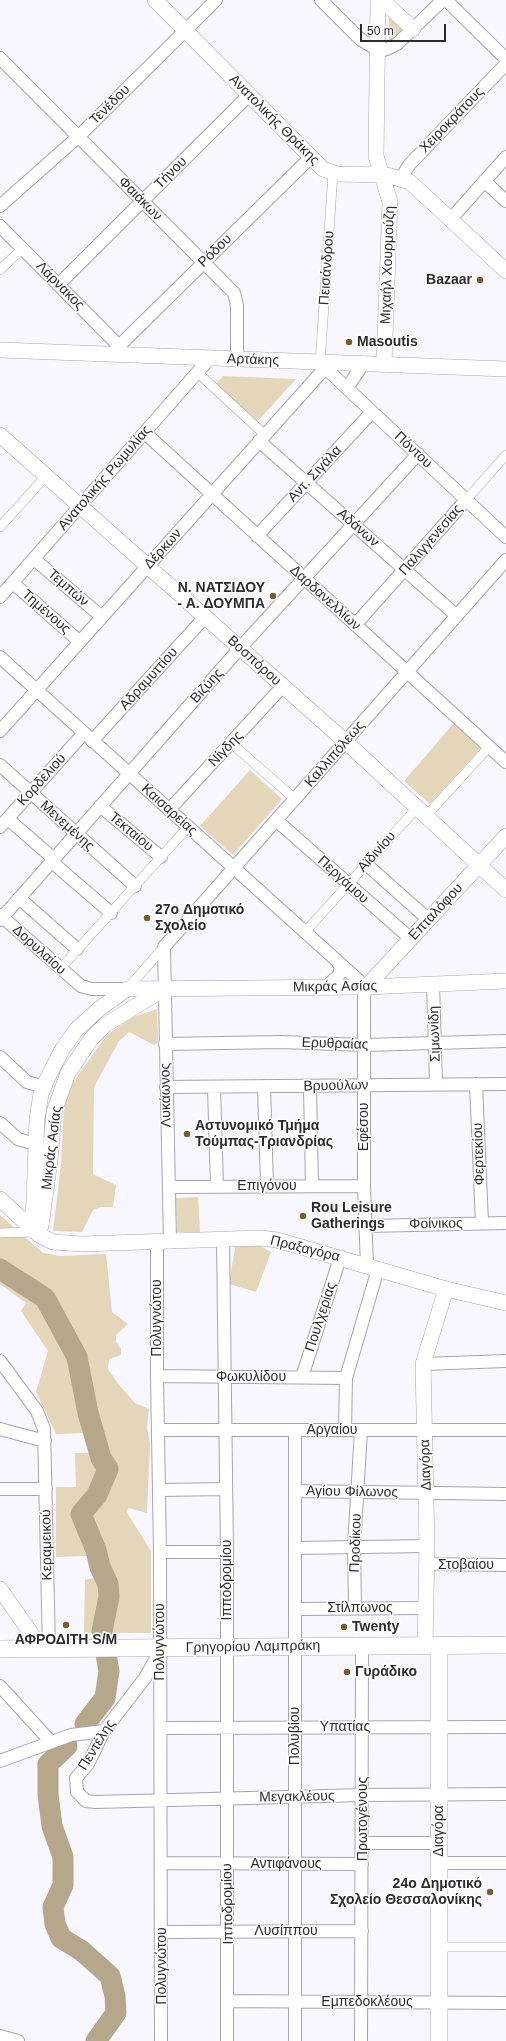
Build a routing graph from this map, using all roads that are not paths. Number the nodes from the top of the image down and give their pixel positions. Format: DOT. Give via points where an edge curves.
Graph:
graph roads {
  1 [pos="155,0"];
  2 [pos="216,0"];
  3 [pos="321,0"];
  4 [pos="378,0"];
  5 [pos="382,0"];
  6 [pos="443,0"];
  7 [pos="446,0"];
  8 [pos="413,29"];
  9 [pos="184,31"];
  10 [pos="377,50"];
  11 [pos="0,58"];
  12 [pos="506,59"];
  13 [pos="506,64"];
  14 [pos="249,95"];
  15 [pos="79,136"];
  16 [pos="311,157"];
  17 [pos="506,158"];
  18 [pos="333,173"];
  19 [pos="382,174"];
  20 [pos="401,179"];
  21 [pos="484,181"];
  22 [pos="506,201"];
  23 [pos="142,202"];
  24 [pos="0,206"];
  25 [pos="450,220"];
  26 [pos="0,226"];
  27 [pos="22,249"];
  28 [pos="204,262"];
  29 [pos="0,270"];
  30 [pos="506,271"];
  31 [pos="58,285"];
  32 [pos="0,350"];
  33 [pos="119,350"];
  34 [pos="210,358"];
  35 [pos="237,360"];
  36 [pos="363,364"];
  37 [pos="384,364"];
  38 [pos="323,365"];
  39 [pos="506,369"];
  40 [pos="198,373"];
  41 [pos="347,388"];
  42 [pos="372,412"];
  43 [pos="145,433"];
  44 [pos="262,438"];
  45 [pos="2,440"];
  46 [pos="418,454"];
  47 [pos="506,455"];
  48 [pos="46,476"];
  49 [pos="306,483"];
  50 [pos="212,494"];
  51 [pos="466,500"];
  52 [pos="80,506"];
  53 [pos="354,525"];
  54 [pos="0,527"];
  55 [pos="257,536"];
  56 [pos="506,537"];
  57 [pos="34,559"];
  58 [pos="506,560"];
  59 [pos="148,566"];
  60 [pos="406,570"];
  61 [pos="304,578"];
  62 [pos="13,583"];
  63 [pos="0,597"];
  64 [pos="457,616"];
  65 [pos="102,617"];
  66 [pos="206,617"];
  67 [pos="356,625"];
  68 [pos="80,642"];
  69 [pos="240,648"];
  70 [pos="0,657"];
  71 [pos="407,672"];
  72 [pos="282,687"];
  73 [pos="36,690"];
  74 [pos="0,731"];
  75 [pos="88,737"];
  76 [pos="346,742"];
  77 [pos="231,743"];
  78 [pos="489,747"];
  79 [pos="506,762"];
  80 [pos="0,765"];
  81 [pos="129,774"];
  82 [pos="30,793"];
  83 [pos="295,799"];
  84 [pos="100,806"];
  85 [pos="169,810"];
  86 [pos="421,812"];
  87 [pos="276,820"];
  88 [pos="4,823"];
  89 [pos="188,827"];
  90 [pos="76,834"];
  91 [pos="506,836"];
  92 [pos="161,857"];
  93 [pos="53,860"];
  94 [pos="366,864"];
  95 [pos="479,865"];
  96 [pos="234,868"];
  97 [pos="348,884"];
  98 [pos="135,886"];
  99 [pos="506,890"];
  100 [pos="19,898"];
  101 [pos="110,913"];
  102 [pos="1,917"];
  103 [pos="429,920"];
  104 [pos="305,932"];
  105 [pos="411,939"];
  106 [pos="164,947"];
  107 [pos="77,949"];
  108 [pos="338,962"];
  109 [pos="386,965"];
  110 [pos="60,969"];
  111 [pos="506,981"];
  112 [pos="434,984"];
  113 [pos="78,985"];
  114 [pos="399,985"];
  115 [pos="326,987"];
  116 [pos="366,987"];
  117 [pos="127,989"];
  118 [pos="164,989"];
  119 [pos="506,1041"];
  120 [pos="436,1043"];
  121 [pos="165,1044"];
  122 [pos="364,1045"];
  123 [pos="0,1057"];
  124 [pos="436,1084"];
  125 [pos="476,1084"];
  126 [pos="506,1084"];
  127 [pos="364,1085"];
  128 [pos="264,1086"];
  129 [pos="44,1087"];
  130 [pos="214,1087"];
  131 [pos="310,1087"];
  132 [pos="166,1088"];
  133 [pos="0,1124"];
  134 [pos="35,1144"];
  135 [pos="217,1186"];
  136 [pos="267,1186"];
  137 [pos="312,1186"];
  138 [pos="364,1186"];
  139 [pos="169,1187"];
  140 [pos="0,1199"];
  141 [pos="482,1223"];
  142 [pos="506,1223"];
  143 [pos="367,1226"];
  144 [pos="35,1231"];
  145 [pos="0,1233"];
  146 [pos="223,1240"];
  147 [pos="163,1242"];
  148 [pos="340,1258"];
  149 [pos="373,1268"];
  150 [pos="446,1288"];
  151 [pos="506,1303"];
  152 [pos="0,1361"];
  153 [pos="506,1361"];
  154 [pos="423,1364"];
  155 [pos="157,1376"];
  156 [pos="226,1377"];
  157 [pos="302,1377"];
  158 [pos="346,1378"];
  159 [pos="0,1429"];
  160 [pos="424,1429"];
  161 [pos="158,1430"];
  162 [pos="226,1430"];
  163 [pos="345,1430"];
  164 [pos="361,1430"];
  165 [pos="506,1430"];
  166 [pos="295,1431"];
  167 [pos="45,1441"];
  168 [pos="0,1489"];
  169 [pos="46,1489"];
  170 [pos="226,1489"];
  171 [pos="159,1490"];
  172 [pos="295,1491"];
  173 [pos="358,1492"];
  174 [pos="426,1494"];
  175 [pos="506,1494"];
  176 [pos="427,1546"];
  177 [pos="354,1547"];
  178 [pos="295,1548"];
  179 [pos="160,1552"];
  180 [pos="227,1552"];
  181 [pos="426,1564"];
  182 [pos="506,1565"];
  183 [pos="0,1589"];
  184 [pos="295,1608"];
  185 [pos="355,1608"];
  186 [pos="426,1608"];
  187 [pos="432,1645"];
  188 [pos="506,1645"];
  189 [pos="362,1646"];
  190 [pos="227,1647"];
  191 [pos="295,1647"];
  192 [pos="160,1648"];
  193 [pos="0,1649"];
  194 [pos="46,1649"];
  195 [pos="0,1686"];
  196 [pos="227,1727"];
  197 [pos="295,1727"];
  198 [pos="362,1727"];
  199 [pos="439,1727"];
  200 [pos="506,1727"];
  201 [pos="161,1728"];
  202 [pos="104,1731"];
  203 [pos="51,1742"];
  204 [pos="0,1761"];
  205 [pos="439,1794"];
  206 [pos="506,1794"];
  207 [pos="363,1795"];
  208 [pos="295,1797"];
  209 [pos="227,1798"];
  210 [pos="161,1800"];
  211 [pos="362,1843"];
  212 [pos="439,1843"];
  213 [pos="439,1863"];
  214 [pos="506,1863"];
  215 [pos="161,1864"];
  216 [pos="227,1864"];
  217 [pos="295,1864"];
  218 [pos="362,1864"];
  219 [pos="228,1931"];
  220 [pos="362,1931"];
  221 [pos="162,1932"];
  222 [pos="295,1932"];
  223 [pos="439,1947"];
  224 [pos="506,1947"];
  225 [pos="228,2002"];
  226 [pos="295,2002"];
  227 [pos="361,2002"];
  228 [pos="439,2002"];
  229 [pos="506,2003"];
  230 [pos="0,2036"];
  231 [pos="18,2041"];
  232 [pos="162,2041"];
  233 [pos="227,2041"];
  234 [pos="295,2041"];
  235 [pos="361,2041"];
  236 [pos="439,2041"];
  1 -- 9 [label="street, Ανατολικής Θράκης"];
  2 -- 9 [label="street, Τενέδου"];
  3 -- 10 [label="street" via="353,33"];
  4 -- 10 [label="street, Μιχαήλ Χουρμούζη"];
  5 -- 8 [label="street"];
  6 -- 8 [label="street"];
  7 -- 12 [label="street"];
  8 -- 10 [label="street" via="395,46"];
  9 -- 14 [label="street, Ανατολικής Θράκης"];
  9 -- 15 [label="street, Τενέδου"];
  10 -- 19 [label="street, Μιχαήλ Χουρμούζη" via="376,156"];
  11 -- 15 [label="street, Φαιάκων"];
  13 -- 20 [label="street, Χειροκράτους" via="408,165"];
  14 -- 16 [label="street, Ανατολικής Θράκης"];
  14 -- 23 [label="street, Τήνου"];
  15 -- 23 [label="street, Φαιάκων"];
  15 -- 24 [label="street, Τενέδου"];
  16 -- 18 [label="street, Ανατολικής Θράκης" via="323,169"];
  16 -- 28 [label="street, Ρόδου"];
  17 -- 21 [label="street"];
  18 -- 19 [label="street, Ανατολικής Θράκης"];
  18 -- 38 [label="street, Πεισάνδρου"];
  19 -- 20 [label="street, Ανατολικής Θράκης"];
  19 -- 37 [label="street, Μιχαήλ Χουρμούζη" via="390,202"];
  20 -- 25 [label="street, Ανατολικής Θράκης" via="414,185"];
  21 -- 22 [label="street"];
  21 -- 25 [label="street"];
  23 -- 28 [label="street, Φαιάκων"];
  23 -- 31 [label="street, Τήνου"];
  25 -- 30 [label="street, Ανατολικής Θράκης"];
  26 -- 27 [label="street, Λάρνακος"];
  27 -- 29 [label="street"];
  27 -- 31 [label="street, Λάρνακος"];
  28 -- 33 [label="street, Ρόδου"];
  28 -- 35 [label="street, Φαιάκων" via="232,291 236,299"];
  31 -- 33 [label="street, Λάρνακος"];
  32 -- 33 [label="street, Αρτάκης"];
  33 -- 34 [label="street, Αρτάκης"];
  34 -- 35 [label="street, Αρτάκης"];
  34 -- 40 [label="street, Ανατολικής Ρωμυλίας"];
  35 -- 38 [label="street, Αρτάκης"];
  36 -- 37 [label="street, Αρτάκης"];
  36 -- 38 [label="street, Αρτάκης"];
  36 -- 41 [label="street"];
  37 -- 39 [label="street, Αρτάκης"];
  38 -- 41 [label="street, Πόντου"];
  38 -- 44 [label="street, Δέρκων"];
  40 -- 43 [label="street, Ανατολικής Ρωμυλίας"];
  40 -- 44 [label="street"];
  41 -- 42 [label="street, Πόντου"];
  42 -- 46 [label="street, Πόντου"];
  42 -- 49 [label="street, Αντ. Σιγάλα"];
  43 -- 50 [label="street, Δαρδανελλίων"];
  43 -- 52 [label="street, Ανατολικής Ρωμυλίας"];
  44 -- 49 [label="street, Αδάνων"];
  44 -- 50 [label="street, Δέρκων"];
  45 -- 48 [label="street, Βοσπόρου"];
  46 -- 51 [label="street, Πόντου"];
  46 -- 53 [label="street, Βιζύης"];
  47 -- 51 [label="street, Παλιγγενεσίας"];
  48 -- 52 [label="street, Βοσπόρου"];
  48 -- 54 [label="street"];
  49 -- 53 [label="street, Αδάνων"];
  49 -- 55 [label="street, Αντ. Σιγάλα"];
  50 -- 55 [label="street, Δαρδανελλίων"];
  50 -- 59 [label="street, Δέρκων"];
  51 -- 56 [label="street, Πόντου"];
  51 -- 60 [label="street, Παλιγγενεσίας"];
  52 -- 57 [label="street, Ανατολικής Ρωμυλίας"];
  52 -- 59 [label="street, Βοσπόρου"];
  53 -- 60 [label="street, Αδάνων"];
  53 -- 61 [label="street, Βιζύης"];
  55 -- 61 [label="street, Δαρδανελλίων"];
  57 -- 62 [label="street, Ανατολικής Ρωμυλίας"];
  57 -- 65 [label="street, Τεμπών"];
  58 -- 64 [label="street, Καλλιπόλεως"];
  59 -- 65 [label="street, Δέρκων"];
  59 -- 66 [label="street, Βοσπόρου"];
  60 -- 64 [label="street, Αδάνων"];
  60 -- 67 [label="street, Παλιγγενεσίας"];
  61 -- 67 [label="street, Δαρδανελλίων"];
  61 -- 69 [label="street, Βιζύης"];
  62 -- 63 [label="street, Ανατολικής Ρωμυλίας"];
  62 -- 68 [label="street, Τημένους"];
  64 -- 71 [label="street, Καλλιπόλεως"];
  65 -- 68 [label="street, Δέρκων"];
  66 -- 69 [label="street, Βοσπόρου"];
  66 -- 75 [label="street, Αδραμυττίου"];
  67 -- 71 [label="street, Δαρδανελλίων"];
  68 -- 73 [label="street, Δέρκων"];
  69 -- 72 [label="street, Βοσπόρου"];
  69 -- 81 [label="street, Βιζύης"];
  70 -- 73 [label="street, Καισαρείας"];
  71 -- 76 [label="street, Καλλιπόλεως"];
  71 -- 78 [label="street, Δαρδανελλίων"];
  72 -- 76 [label="street, Βοσπόρου"];
  72 -- 77 [label="street, Νίγδης"];
  73 -- 74 [label="street, Δέρκων"];
  73 -- 75 [label="street, Καισαρείας"];
  75 -- 81 [label="street, Καισαρείας"];
  75 -- 82 [label="street, Κορδελιού"];
  76 -- 83 [label="street, Καλλιπόλεως"];
  76 -- 86 [label="street, Βοσπόρου"];
  77 -- 83 [label="street"];
  77 -- 85 [label="street, Νίγδης"];
  78 -- 79 [label="street, Δαρδανελλίων"];
  78 -- 86 [label="street, Αϊδινίου"];
  80 -- 82 [label="street, Μενεμένης"];
  81 -- 84 [label="street, Βιζύης"];
  81 -- 85 [label="street, Καισαρείας"];
  82 -- 88 [label="street, Κορδελιού"];
  82 -- 90 [label="street, Μενεμένης"];
  83 -- 87 [label="street, Καλλιπόλεως"];
  84 -- 90 [label="street, Βιζύης"];
  84 -- 92 [label="street, Τεκταίου"];
  85 -- 89 [label="street, Καισαρείας"];
  86 -- 94 [label="street, Αϊδινίου"];
  86 -- 95 [label="street, Βοσπόρου"];
  87 -- 96 [label="street, Καλλιπόλεως"];
  87 -- 97 [label="street, Περγάμου"];
  88 -- 93 [label="street"];
  89 -- 92 [label="street"];
  89 -- 96 [label="street, Καισαρείας"];
  90 -- 93 [label="street, Βιζύης"];
  90 -- 98 [label="street, Μενεμένης"];
  91 -- 95 [label="street, Επταλόφου"];
  92 -- 98 [label="street"];
  93 -- 100 [label="street, Βιζύης"];
  93 -- 101 [label="street"];
  94 -- 97 [label="street, Αϊδινίου"];
  94 -- 103 [label="street"];
  95 -- 99 [label="street, Βοσπόρου"];
  95 -- 103 [label="street, Επταλόφου"];
  96 -- 104 [label="street, Καισαρείας"];
  96 -- 106 [label="street, Καλλιπόλεως"];
  97 -- 104 [label="street, Αϊδινίου"];
  97 -- 105 [label="street, Περγάμου"];
  98 -- 101 [label="street"];
  100 -- 102 [label="street, Βιζύης"];
  100 -- 107 [label="street"];
  101 -- 107 [label="street"];
  102 -- 110 [label="street, Δορυλαίου"];
  103 -- 105 [label="street, Επταλόφου"];
  104 -- 108 [label="street, Καισαρείας"];
  105 -- 109 [label="street, Επταλόφου"];
  106 -- 117 [label="street"];
  106 -- 118 [label="street, Λυκάωνος"];
  107 -- 110 [label="street"];
  108 -- 115 [label="street" via="341,968 339,975"];
  108 -- 116 [label="street, Καισαρείας"];
  109 -- 114 [label="street"];
  109 -- 116 [label="street, Επταλόφου"];
  110 -- 113 [label="street, Δορυλαίου"];
  111 -- 112 [label="street, Μικράς Ασίας"];
  112 -- 114 [label="street, Μικράς Ασίας"];
  112 -- 120 [label="street, Σιμωνίδη"];
  113 -- 117 [label="street, Μικράς Ασίας" via="88,988"];
  114 -- 116 [label="street, Μικράς Ασίας"];
  115 -- 116 [label="street, Μικράς Ασίας"];
  115 -- 118 [label="street, Μικράς Ασίας"];
  116 -- 122 [label="street, Εφέσου"];
  117 -- 118 [label="street, Μικράς Ασίας"];
  117 -- 129 [label="street, Μικράς Ασίας" via="76,1030 56,1061"];
  118 -- 121 [label="street, Λυκάωνος"];
  118 -- 144 [label="street, Μικράς Ασίας" via="105,1025 91,1039 68,1074 53,1117 50,1160"];
  119 -- 120 [label="street, Ερυθραίας"];
  120 -- 122 [label="street, Ερυθραίας"];
  120 -- 124 [label="street, Σιμωνίδη"];
  121 -- 122 [label="street, Ερυθραίας" via="281,1042"];
  121 -- 132 [label="street, Λυκάωνος"];
  122 -- 127 [label="street, Εφέσου"];
  123 -- 129 [label="street" via="27,1082"];
  124 -- 125 [label="street, Βρυούλων"];
  124 -- 127 [label="street, Βρυούλων"];
  125 -- 126 [label="street, Βρυούλων"];
  125 -- 141 [label="street, Φερτεκίου"];
  127 -- 131 [label="street, Βρυούλων"];
  127 -- 138 [label="street, Εφέσου"];
  128 -- 130 [label="street, Βρυούλων"];
  128 -- 131 [label="street, Βρυούλων"];
  128 -- 136 [label="street"];
  129 -- 134 [label="street, Μικράς Ασίας" via="38,1108"];
  130 -- 132 [label="street, Βρυούλων"];
  130 -- 135 [label="street"];
  131 -- 137 [label="street"];
  132 -- 139 [label="street, Λυκάωνος"];
  133 -- 134 [label="street" via="18,1139"];
  134 -- 144 [label="street, Μικράς Ασίας"];
  135 -- 136 [label="street, Επιγόνου"];
  135 -- 139 [label="street, Επιγόνου"];
  136 -- 137 [label="street, Επιγόνου"];
  137 -- 138 [label="street, Επιγόνου"];
  138 -- 143 [label="street, Εφέσου"];
  139 -- 147 [label="street, Λυκάωνος"];
  140 -- 144 [label="street"];
  141 -- 142 [label="street, Φοίνικος"];
  141 -- 143 [label="street, Φοίνικος"];
  143 -- 149 [label="street, Εφέσου"];
  144 -- 145 [label="street"];
  144 -- 147 [label="street, Πραξαγόρα" via="50,1241 66,1244"];
  146 -- 147 [label="street, Πραξαγόρα"];
  146 -- 148 [label="street, Πραξαγόρα" via="277,1240"];
  146 -- 156 [label="street, Ιπποδρομίου"];
  147 -- 155 [label="street, Πολυγνώτου"];
  148 -- 149 [label="street, Πραξαγόρα"];
  148 -- 157 [label="street, Πουλχερίας"];
  149 -- 150 [label="street, Πραξαγόρα"];
  149 -- 158 [label="street"];
  150 -- 151 [label="street, Πραξαγόρα"];
  150 -- 154 [label="street, Διαγόρα"];
  152 -- 167 [label="street, Κεραμεικού" via="39,1414"];
  153 -- 154 [label="street"];
  154 -- 160 [label="street, Διαγόρα"];
  155 -- 156 [label="street, Φωκυλίδου"];
  155 -- 161 [label="street, Πολυγνώτου"];
  156 -- 157 [label="street, Φωκυλίδου"];
  156 -- 162 [label="street, Ιπποδρομίου"];
  157 -- 158 [label="street, Φωκυλίδου"];
  158 -- 163 [label="street"];
  159 -- 167 [label="street"];
  160 -- 164 [label="street, Αργαίου"];
  160 -- 165 [label="street, Αργαίου"];
  160 -- 174 [label="street, Διαγόρα"];
  161 -- 162 [label="street, Αργαίου"];
  161 -- 171 [label="street, Πολυγνώτου"];
  162 -- 166 [label="street, Αργαίου"];
  162 -- 170 [label="street, Ιπποδρομίου"];
  163 -- 164 [label="street, Αργαίου"];
  163 -- 166 [label="street, Αργαίου"];
  164 -- 173 [label="street, Προδίκου"];
  166 -- 172 [label="street, Πολυβίου"];
  167 -- 169 [label="street, Κεραμεικού"];
  168 -- 169 [label="street"];
  169 -- 194 [label="street, Κεραμεικού"];
  170 -- 171 [label="street"];
  170 -- 180 [label="street, Ιπποδρομίου"];
  171 -- 179 [label="street, Πολυγνώτου"];
  172 -- 173 [label="street, Αγίου Φίλωνος"];
  172 -- 178 [label="street, Πολυβίου"];
  173 -- 174 [label="street, Αγίου Φίλωνος"];
  173 -- 177 [label="street, Προδίκου"];
  174 -- 175 [label="street, Αγίου Φίλωνος"];
  174 -- 176 [label="street, Διαγόρα"];
  176 -- 177 [label="street"];
  176 -- 181 [label="street, Διαγόρα"];
  177 -- 178 [label="street"];
  177 -- 185 [label="street, Προδίκου"];
  178 -- 184 [label="street, Πολυβίου"];
  179 -- 180 [label="street"];
  179 -- 192 [label="street, Πολυγνώτου"];
  180 -- 190 [label="street, Ιπποδρομίου"];
  181 -- 182 [label="street, Στοβαίου"];
  181 -- 186 [label="street, Διαγόρα"];
  183 -- 194 [label="street"];
  184 -- 185 [label="street, Στίλπωνος"];
  184 -- 191 [label="street, Πολυβίου"];
  185 -- 186 [label="street, Στίλπωνος"];
  186 -- 187 [label="street, Διαγόρα"];
  187 -- 188 [label="main road, Γρηγορίου Λαμπράκη"];
  187 -- 189 [label="main road, Γρηγορίου Λαμπράκη"];
  187 -- 199 [label="main road, Διαγόρα"];
  189 -- 191 [label="main road, Γρηγορίου Λαμπράκη"];
  189 -- 198 [label="street, Πρωτογένους"];
  190 -- 191 [label="main road, Γρηγορίου Λαμπράκη"];
  190 -- 192 [label="main road, Γρηγορίου Λαμπράκη"];
  190 -- 196 [label="street, Ιπποδρομίου"];
  191 -- 197 [label="street, Πολυβίου"];
  192 -- 194 [label="main road, Γρηγορίου Λαμπράκη"];
  192 -- 201 [label="street, Πολυγνώτου"];
  192 -- 202 [label="street, Πεντέλης" via="145,1678"];
  193 -- 194 [label="main road, Γρηγορίου Λαμπράκη"];
  195 -- 203 [label="street"];
  196 -- 197 [label="street, Υπατίας"];
  196 -- 201 [label="street, Υπατίας"];
  196 -- 209 [label="street, Ιπποδρομίου"];
  197 -- 198 [label="street, Υπατίας"];
  197 -- 208 [label="street, Πολυβίου"];
  198 -- 199 [label="street, Υπατίας"];
  198 -- 207 [label="street, Πρωτογένους"];
  199 -- 200 [label="street, Υπατίας"];
  199 -- 205 [label="main road, Διαγόρα"];
  201 -- 210 [label="street, Πολυγνώτου"];
  202 -- 203 [label="street" via="71,1735"];
  202 -- 210 [label="street, Πεντέλης" via="88,1764 76,1778 75,1787 79,1796 92,1802"];
  203 -- 204 [label="street"];
  205 -- 206 [label="street, Μεγακλέους"];
  205 -- 207 [label="street, Μεγακλέους"];
  205 -- 212 [label="main road, Διαγόρα"];
  207 -- 208 [label="street, Μεγακλέους"];
  207 -- 211 [label="street, Πρωτογένους"];
  208 -- 209 [label="street, Μεγακλέους"];
  208 -- 217 [label="street, Πολυβίου"];
  209 -- 210 [label="street, Μεγακλέους"];
  209 -- 216 [label="street, Ιπποδρομίου"];
  210 -- 215 [label="street, Πολυγνώτου"];
  211 -- 212 [label="street"];
  211 -- 218 [label="street, Πρωτογένους"];
  212 -- 213 [label="main road, Διαγόρα"];
  213 -- 214 [label="street"];
  213 -- 223 [label="main road, Διαγόρα"];
  215 -- 216 [label="street, Αντιφάνους"];
  215 -- 221 [label="street, Πολυγνώτου"];
  216 -- 217 [label="street, Αντιφάνους"];
  216 -- 219 [label="street, Ιπποδρομίου"];
  217 -- 218 [label="street, Αντιφάνους"];
  217 -- 222 [label="street, Πολυβίου"];
  218 -- 220 [label="street, Πρωτογένους"];
  219 -- 221 [label="street, Λυσίππου"];
  219 -- 222 [label="street, Λυσίππου"];
  219 -- 225 [label="street, Ιπποδρομίου"];
  220 -- 222 [label="street, Λυσίππου"];
  220 -- 227 [label="street, Πρωτογένους"];
  221 -- 232 [label="street, Πολυγνώτου"];
  222 -- 226 [label="street, Πολυβίου"];
  223 -- 224 [label="street"];
  223 -- 228 [label="main road, Διαγόρα"];
  225 -- 226 [label="street, Εμπεδοκλέους"];
  225 -- 233 [label="street, Ιπποδρομίου"];
  226 -- 227 [label="street, Εμπεδοκλέους"];
  226 -- 234 [label="street, Πολυβίου"];
  227 -- 228 [label="street, Εμπεδοκλέους"];
  227 -- 235 [label="street, Πρωτογένους"];
  228 -- 229 [label="street, Εμπεδοκλέους"];
  228 -- 236 [label="main road, Διαγόρα"];
  230 -- 231 [label="street"];
}
